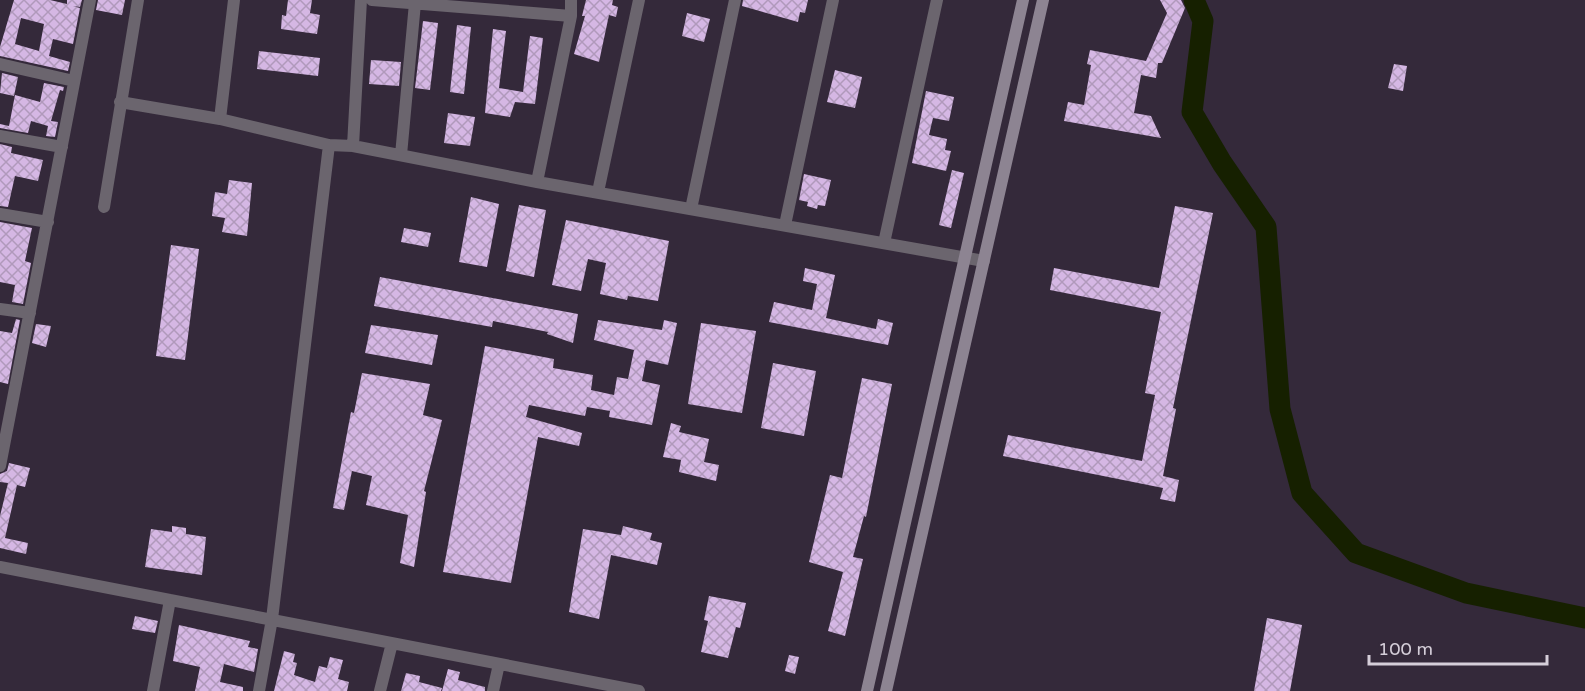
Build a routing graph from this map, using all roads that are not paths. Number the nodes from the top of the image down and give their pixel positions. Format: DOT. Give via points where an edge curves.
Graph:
graph roads {
  1 [pos="90,0"];
  2 [pos="138,0"];
  3 [pos="234,0"];
  4 [pos="361,0"];
  5 [pos="372,0"];
  6 [pos="571,0"];
  7 [pos="639,0"];
  8 [pos="735,0"];
  9 [pos="833,0"];
  10 [pos="937,0"];
  11 [pos="1023,0"];
  12 [pos="1043,0"];
  13 [pos="415,3"];
  14 [pos="571,16"];
  15 [pos="0,64"];
  16 [pos="74,81"];
  17 [pos="120,102"];
  18 [pos="220,119"];
  19 [pos="0,136"];
  20 [pos="330,145"];
  21 [pos="353,146"];
  22 [pos="62,147"];
  23 [pos="401,155"];
  24 [pos="537,182"];
  25 [pos="598,192"];
  26 [pos="104,207"];
  27 [pos="691,209"];
  28 [pos="0,214"];
  29 [pos="48,222"];
  30 [pos="785,225"];
  31 [pos="884,243"];
  32 [pos="964,257"];
  33 [pos="984,261"];
  34 [pos="0,309"];
  35 [pos="30,313"];
  36 [pos="0,466"];
  37 [pos="0,567"];
  38 [pos="170,600"];
  39 [pos="272,620"];
  40 [pos="392,643"];
  41 [pos="499,664"];
  42 [pos="610,688"];
  43 [pos="153,691"];
  44 [pos="259,691"];
  45 [pos="380,691"];
  46 [pos="493,691"];
  47 [pos="639,691"];
  48 [pos="867,691"];
  49 [pos="886,691"];
  1 -- 16 [label="street"];
  2 -- 17 [label="street"];
  3 -- 18 [label="street"];
  4 -- 21 [label="street"];
  5 -- 13 [label="street"];
  6 -- 14 [label="street"];
  7 -- 25 [label="street"];
  8 -- 27 [label="street"];
  9 -- 30 [label="street"];
  10 -- 31 [label="street"];
  11 -- 32 [label="street"];
  12 -- 33 [label="street"];
  13 -- 14 [label="street"];
  13 -- 23 [label="street"];
  14 -- 24 [label="street"];
  15 -- 16 [label="street"];
  16 -- 22 [label="street"];
  17 -- 18 [label="street"];
  17 -- 26 [label="street"];
  18 -- 20 [label="street"];
  19 -- 22 [label="street"];
  20 -- 21 [label="street"];
  20 -- 39 [label="street"];
  21 -- 23 [label="street"];
  22 -- 29 [label="street"];
  23 -- 24 [label="street"];
  24 -- 25 [label="street"];
  25 -- 27 [label="street"];
  27 -- 30 [label="street"];
  28 -- 29 [label="street"];
  29 -- 35 [label="street"];
  30 -- 31 [label="street"];
  31 -- 32 [label="street"];
  32 -- 33 [label="street"];
  32 -- 48 [label="street"];
  33 -- 49 [label="street"];
  34 -- 35 [label="street"];
  35 -- 36 [label="street"];
  37 -- 38 [label="street"];
  38 -- 39 [label="street"];
  38 -- 43 [label="street"];
  39 -- 40 [label="street"];
  39 -- 44 [label="street"];
  40 -- 41 [label="street"];
  40 -- 45 [label="street"];
  41 -- 42 [label="street"];
  41 -- 46 [label="street"];
  42 -- 47 [label="street"];
}
